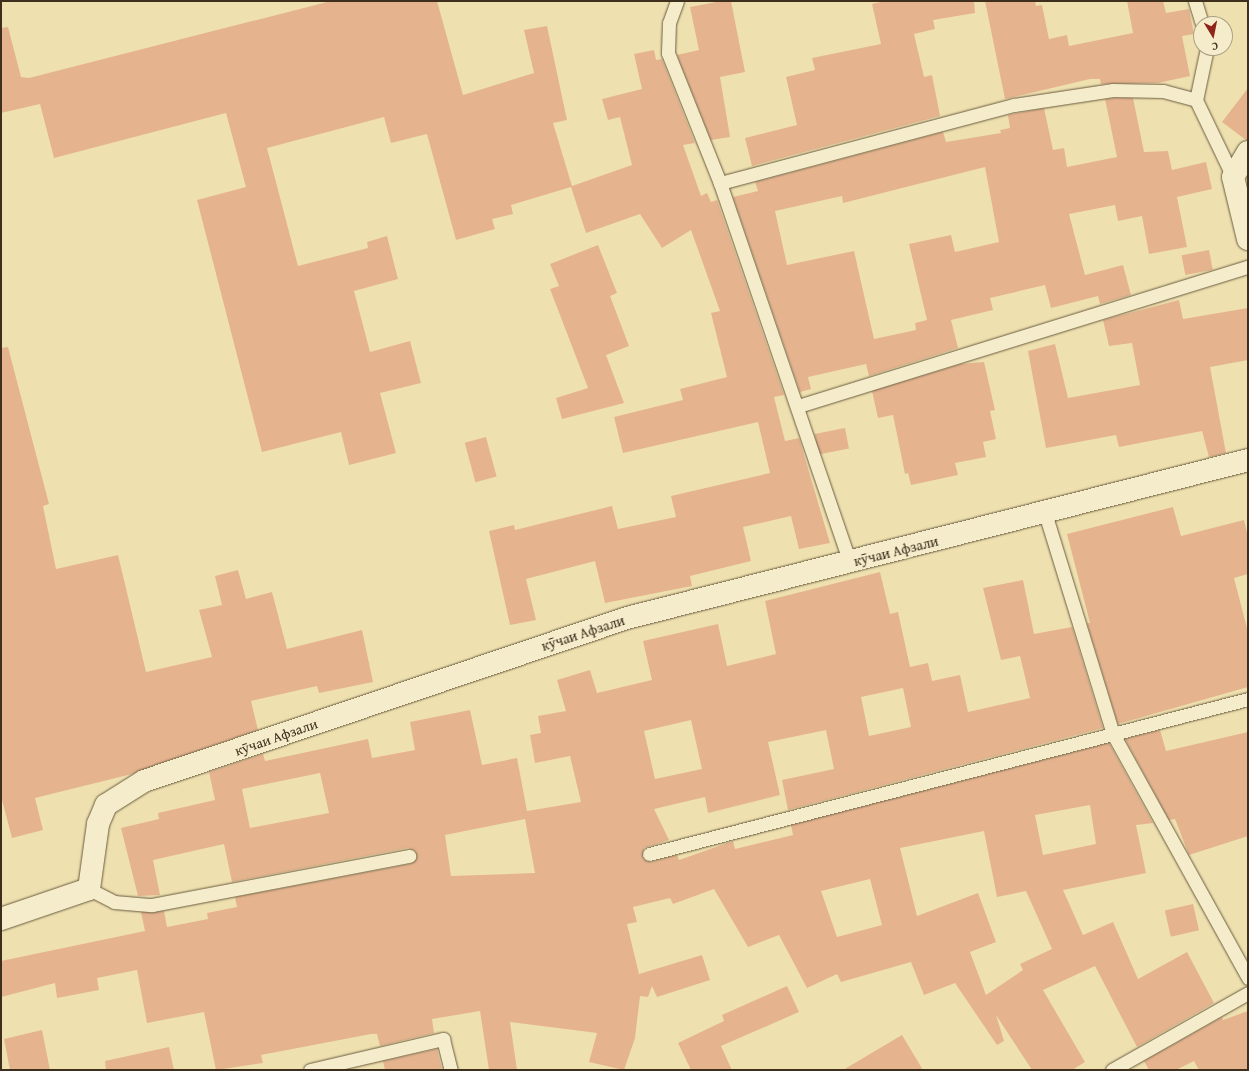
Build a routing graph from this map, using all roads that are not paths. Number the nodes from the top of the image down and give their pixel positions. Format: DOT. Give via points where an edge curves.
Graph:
graph roads {
  1 [pos="677,1"];
  2 [pos="1195,1"];
  3 [pos="1200,16"];
  4 [pos="1205,56"];
  5 [pos="1196,100"];
  6 [pos="1248,152"];
  7 [pos="1233,177"];
  8 [pos="720,183"];
  9 [pos="1248,239"];
  10 [pos="1248,267"];
  11 [pos="798,406"];
  12 [pos="1248,460"];
  13 [pos="1045,513"];
  14 [pos="850,562"];
  15 [pos="1248,699"];
  16 [pos="1113,734"];
  17 [pos="649,854"];
  18 [pos="410,856"];
  19 [pos="89,889"];
  20 [pos="1,919"];
  21 [pos="1248,978"];
  22 [pos="1248,994"];
  23 [pos="310,1070"];
  24 [pos="451,1070"];
  25 [pos="1112,1070"];
  1 -- 8 [label="lane" via="669,23 668,53"];
  2 -- 3 [label="lane"];
  4 -- 5 [label="lane"];
  5 -- 7 [label="lane"];
  5 -- 8 [label="lane" via="1163,91 1113,90 1014,104"];
  6 -- 7 [label="street"];
  7 -- 9 [label="street"];
  8 -- 11 [label="lane"];
  10 -- 11 [label="lane"];
  11 -- 14 [label="lane"];
  12 -- 13 [label="street, кӯчаи Афзали"];
  13 -- 14 [label="street, кӯчаи Афзали"];
  13 -- 16 [label="lane"];
  14 -- 19 [label="street, кӯчаи Афзали" via="627,618 144,781 106,805 98,824"];
  15 -- 16 [label="lane"];
  16 -- 17 [label="lane"];
  16 -- 21 [label="lane"];
  18 -- 19 [label="lane" via="152,905 114,902"];
  19 -- 20 [label="street"];
  22 -- 25 [label="lane"];
  23 -- 24 [label="lane" via="443,1039"];
}
